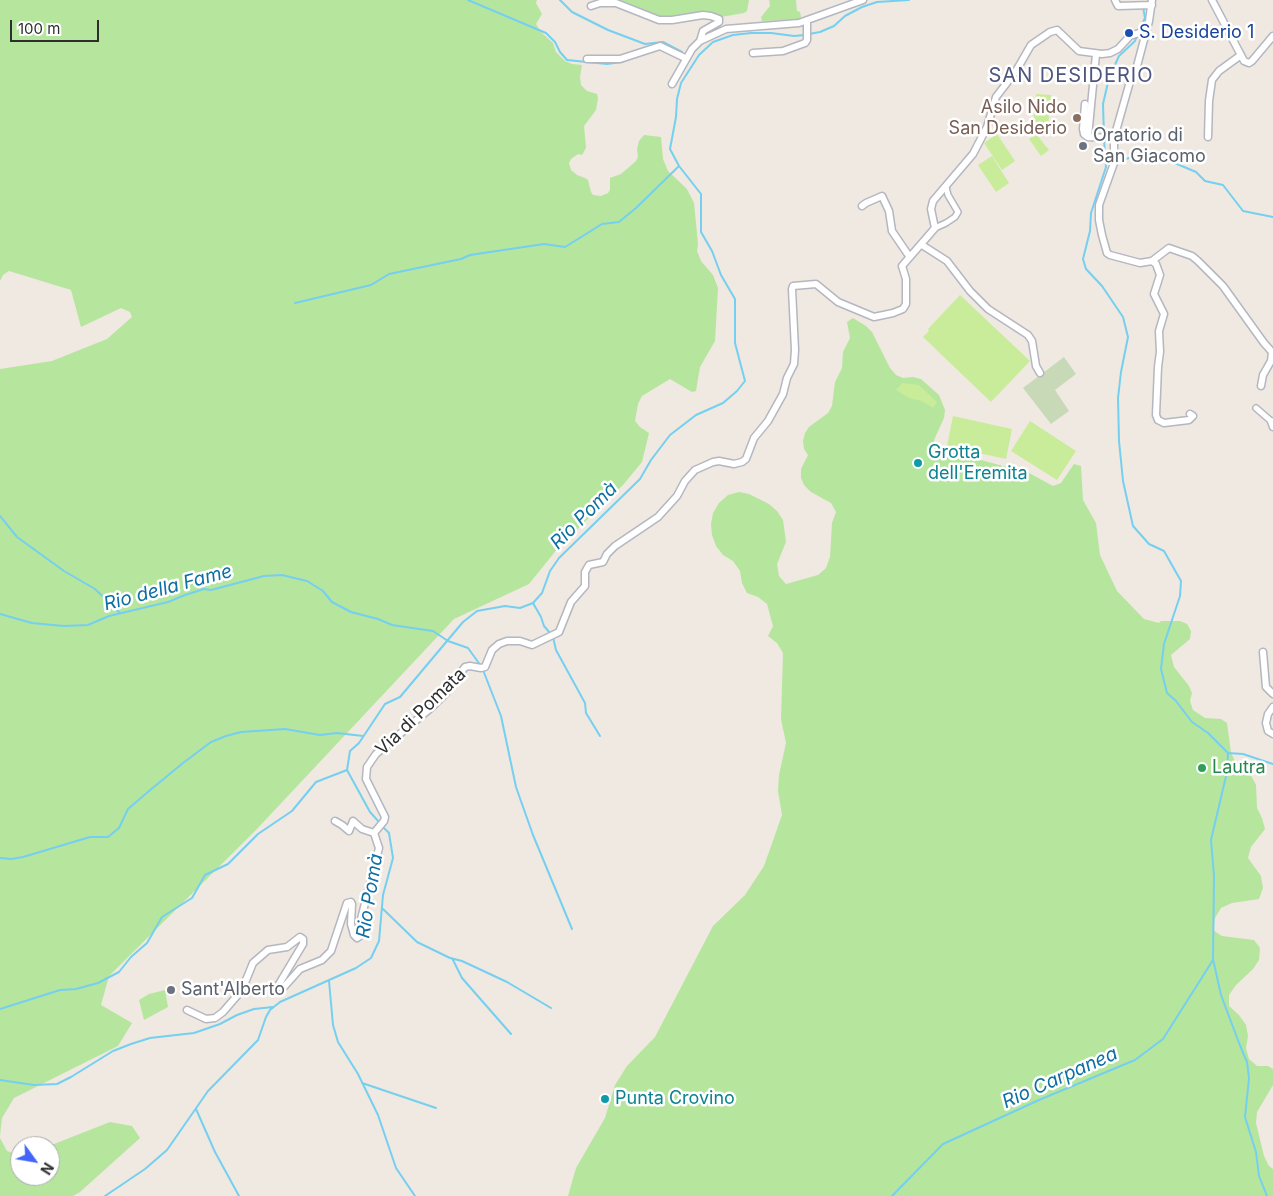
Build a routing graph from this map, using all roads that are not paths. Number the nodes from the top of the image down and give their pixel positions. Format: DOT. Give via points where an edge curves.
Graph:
graph roads {
  1 [pos="863,0"];
  2 [pos="1115,0"];
  3 [pos="1215,1"];
  4 [pos="1144,3"];
  5 [pos="591,6"];
  6 [pos="807,20"];
  7 [pos="1141,32"];
  8 [pos="1273,36"];
  9 [pos="700,42"];
  10 [pos="753,53"];
  11 [pos="1096,54"];
  12 [pos="1241,56"];
  13 [pos="685,58"];
  14 [pos="587,59"];
  15 [pos="672,84"];
  16 [pos="1085,104"];
  17 [pos="1088,136"];
  18 [pos="1208,137"];
  19 [pos="1111,138"];
  20 [pos="946,187"];
  21 [pos="862,206"];
  22 [pos="935,228"];
  23 [pos="922,245"];
  24 [pos="909,256"];
  25 [pos="1152,261"];
  26 [pos="1272,352"];
  27 [pos="1040,373"];
  28 [pos="1261,386"];
  29 [pos="1256,408"];
  30 [pos="1190,414"];
  31 [pos="1272,424"];
  32 [pos="1263,652"];
  33 [pos="1273,694"];
  34 [pos="1273,707"];
  35 [pos="1273,734"];
  36 [pos="335,821"];
  37 [pos="376,831"];
  38 [pos="187,1010"];
  1 -- 6 [label="street"];
  2 -- 4 [label="street" via="1118,6"];
  3 -- 12 [label="street"];
  4 -- 7 [label="street"];
  5 -- 9 [label="street" via="620,4 659,20 703,15 719,19 703,32"];
  6 -- 9 [label="street" via="787,25 732,27"];
  6 -- 10 [label="street" via="804,44 785,50"];
  7 -- 11 [label="street" via="1128,37 1114,51"];
  7 -- 19 [label="street" via="1137,66"];
  8 -- 12 [label="street" via="1249,63"];
  9 -- 13 [label="street"];
  11 -- 17 [label="street"];
  11 -- 20 [label="street" via="1076,49 1057,30 1033,43 996,97 987,127 973,154"];
  12 -- 18 [label="street" via="1212,80"];
  13 -- 14 [label="street" via="658,46 620,59"];
  13 -- 15 [label="street"];
  16 -- 17 [label="street" via="1082,129"];
  17 -- 19 [label="street"];
  19 -- 25 [label="street" via="1115,161 1098,205 1108,254 1140,263"];
  20 -- 22 [label="street" via="933,201 931,209"];
  20 -- 22 [label="street" via="958,212"];
  21 -- 24 [label="street" via="882,196 889,211 892,231"];
  22 -- 23 [label="street"];
  23 -- 24 [label="street"];
  23 -- 27 [label="street" via="947,261 988,309 1030,337"];
  24 -- 37 [label="street, Via di Pomata" via="902,266 906,279 905,306 877,318 838,302 816,284 793,287 794,364 783,394 754,438 746,459 734,464 713,462 694,470 678,496 658,517 615,546 604,562 589,565 585,572 585,586 571,602 557,633 532,645 520,641 499,644 492,650 485,667 465,667 445,694 376,754 367,767 366,779 385,814 384,822"];
  25 -- 26 [label="street" via="1169,248 1193,257 1223,286"];
  25 -- 30 [label="street" via="1160,277 1154,294 1164,314 1159,331 1156,415 1164,423 1189,420 1193,416"];
  26 -- 28 [label="street"];
  29 -- 31 [label="street"];
  32 -- 33 [label="street" via="1266,687"];
  34 -- 35 [label="street" via="1266,722 1268,731"];
  36 -- 37 [label="street" via="349,831 352,821 362,829"];
  37 -- 38 [label="street" via="379,848 360,936 354,935 352,904 347,903 331,951 322,960 300,969 283,988 279,984 303,944 301,937 287,947 268,950 256,961 242,990 215,1018 206,1019"];
}
